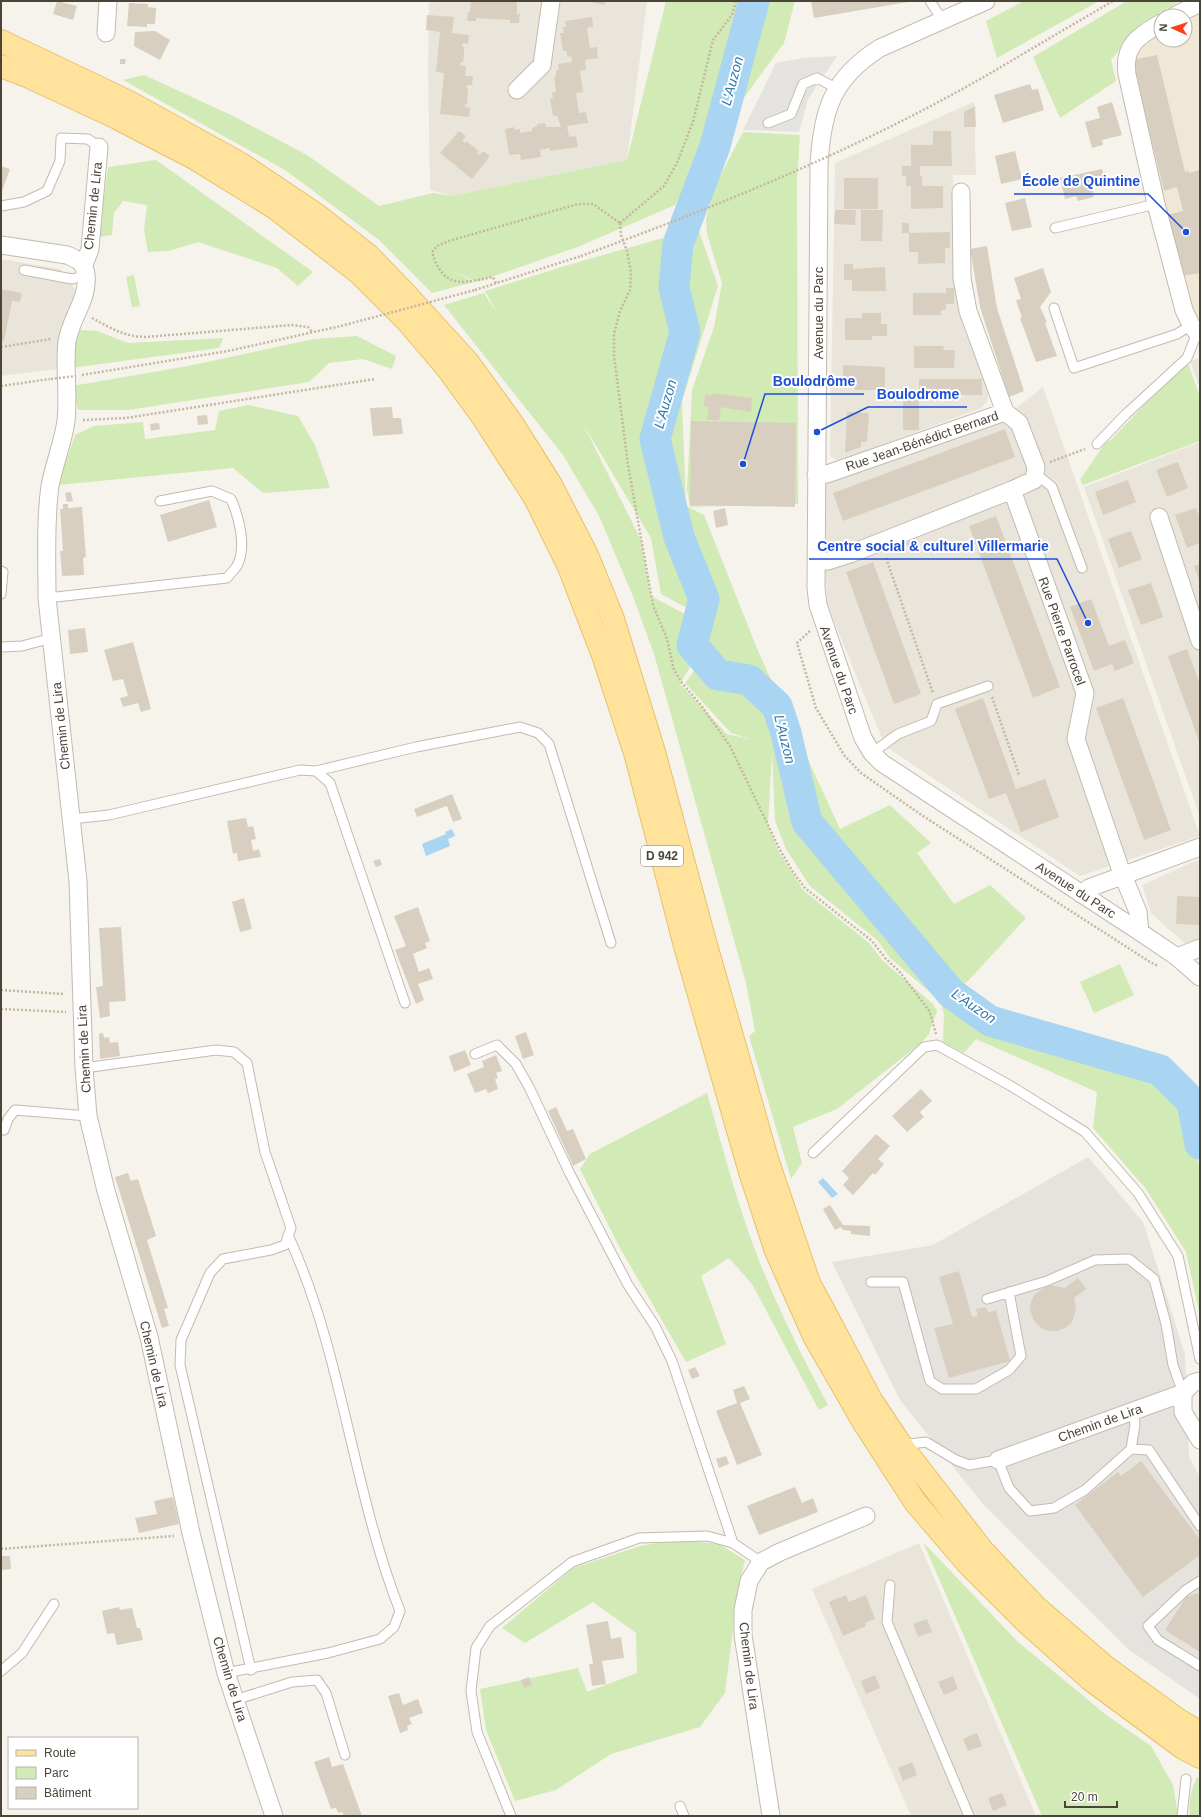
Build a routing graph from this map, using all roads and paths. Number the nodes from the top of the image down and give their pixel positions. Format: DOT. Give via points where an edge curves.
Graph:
graph roads {
  1 [pos="108,1"];
  2 [pos="551,1"];
  3 [pos="736,1"];
  4 [pos="930,1"];
  5 [pos="986,1"];
  6 [pos="1113,1"];
  7 [pos="1200,3"];
  8 [pos="1190,8"];
  9 [pos="943,21"];
  10 [pos="1153,28"];
  11 [pos="106,33"];
  12 [pos="1,41"];
  13 [pos="1,66"];
  14 [pos="838,89"];
  15 [pos="517,90"];
  16 [pos="768,123"];
  17 [pos="99,147"];
  18 [pos="961,192"];
  19 [pos="1156,204"];
  20 [pos="1,206"];
  21 [pos="620,223"];
  22 [pos="1056,228"];
  23 [pos="1,245"];
  24 [pos="24,270"];
  25 [pos="85,270"];
  26 [pos="496,283"];
  27 [pos="1054,308"];
  28 [pos="78,310"];
  29 [pos="1196,330"];
  30 [pos="312,332"];
  31 [pos="68,337"];
  32 [pos="1,347"];
  33 [pos="375,379"];
  34 [pos="1,386"];
  35 [pos="1005,412"];
  36 [pos="66,421"];
  37 [pos="1097,444"];
  38 [pos="1036,471"];
  39 [pos="816,475"];
  40 [pos="1012,490"];
  41 [pos="160,501"];
  42 [pos="1159,517"];
  43 [pos="881,542"];
  44 [pos="816,561"];
  45 [pos="1082,568"];
  46 [pos="1,571"];
  47 [pos="1,594"];
  48 [pos="47,598"];
  49 [pos="1198,630"];
  50 [pos="52,638"];
  51 [pos="1,647"];
  52 [pos="988,686"];
  53 [pos="937,704"];
  54 [pos="872,753"];
  55 [pos="316,771"];
  56 [pos="1019,775"];
  57 [pos="71,819"];
  58 [pos="1200,848"];
  59 [pos="1124,876"];
  60 [pos="1081,894"];
  61 [pos="1140,932"];
  62 [pos="611,943"];
  63 [pos="1200,948"];
  64 [pos="1177,957"];
  65 [pos="1200,977"];
  66 [pos="1,990"];
  67 [pos="405,1003"];
  68 [pos="82,1005"];
  69 [pos="1,1009"];
  70 [pos="937,1045"];
  71 [pos="475,1054"];
  72 [pos="84,1068"];
  73 [pos="88,1116"];
  74 [pos="4,1130"];
  75 [pos="813,1153"];
  76 [pos="288,1235"];
  77 [pos="871,1282"];
  78 [pos="1009,1292"];
  79 [pos="987,1299"];
  80 [pos="1200,1359"];
  81 [pos="1200,1381"];
  82 [pos="1183,1393"];
  83 [pos="1134,1411"];
  84 [pos="1200,1440"];
  85 [pos="901,1445"];
  86 [pos="1130,1449"];
  87 [pos="998,1460"];
  88 [pos="866,1516"];
  89 [pos="1200,1526"];
  90 [pos="191,1533"];
  91 [pos="734,1543"];
  92 [pos="1,1549"];
  93 [pos="761,1562"];
  94 [pos="1200,1581"];
  95 [pos="890,1585"];
  96 [pos="54,1604"];
  97 [pos="1200,1666"];
  98 [pos="251,1670"];
  99 [pos="1,1671"];
  100 [pos="226,1674"];
  101 [pos="235,1700"];
  102 [pos="1200,1733"];
  103 [pos="345,1755"];
  104 [pos="1200,1757"];
  105 [pos="1186,1780"];
  106 [pos="680,1806"];
  107 [pos="274,1816"];
  108 [pos="511,1816"];
  109 [pos="684,1816"];
  110 [pos="771,1816"];
  111 [pos="970,1816"];
  112 [pos="1182,1816"];
  1 -- 11 [label="street"];
  2 -- 15 [label="street" via="542,65"];
  3 -- 21 [label="path" via="732,15 713,40 693,122 664,186"];
  4 -- 9 [label="lane"];
  5 -- 9 [label="street, Avenue du Parc"];
  6 -- 26 [label="path, bridge" via="952,94 849,146 705,209 581,256"];
  7 -- 8 [label="street"];
  9 -- 14 [label="street, Avenue du Parc" via="880,48 864,58 850,71"];
  10 -- 19 [label="street" via="1130,46 1125,60"];
  12 -- 85 [label="main road, D 942" via="127,101 241,164 317,215 369,256 403,291 467,361 512,423 551,485 587,555 613,619 654,752 767,1159 810,1282 871,1400"];
  13 -- 104 [label="main road, D 942" via="117,118 194,158 275,208 359,273 407,321 447,368 482,416 536,498 570,568 604,658 636,756 750,1172 776,1251 815,1338 864,1423 916,1502 968,1564 1027,1623 1090,1680"];
  14 -- 16 [label="lane" via="817,78 803,84 791,114"];
  14 -- 39 [label="street, Avenue du Parc" via="829,103 823,121 820,150"];
  17 -- 20 [label="lane" via="88,139 61,138 60,161 47,191 24,202"];
  17 -- 25 [label="street, Chemin de Lira" via="90,249"];
  18 -- 35 [label="street" via="962,278 968,311"];
  19 -- 22 [label="lane"];
  19 -- 29 [label="street" via="1184,310"];
  21 -- 26 [label="path" via="592,204 578,204 449,241 437,246 432,252 442,272 451,281 465,283 493,277"];
  21 -- 70 [label="path" via="632,272 630,290 620,311 614,334 614,356 628,464 653,605 667,639 674,670 730,746 793,872 806,888 872,941 907,981 930,1012 936,1027"];
  23 -- 25 [label="street, Chemin de Lira" via="67,255 77,259"];
  24 -- 25 [label="lane" via="72,279"];
  25 -- 28 [label="street, Chemin de Lira" via="86,288"];
  26 -- 30 [label="path, bridge"];
  27 -- 29 [label="lane" via="1074,368"];
  28 -- 30 [label="path" via="118,333 130,336 146,337 292,325 308,327"];
  28 -- 31 [label="street, Chemin de Lira"];
  29 -- 37 [label="lane" via="1187,358"];
  30 -- 34 [label="path, bridge" via="228,351"];
  31 -- 32 [label="path"];
  31 -- 36 [label="street, Chemin de Lira" via="64,362"];
  33 -- 36 [label="path" via="126,418"];
  35 -- 38 [label="street, Rue Jean-Bénédict Bernard" via="1019,423"];
  35 -- 39 [label="street, Rue Jean-Bénédict Bernard" via="827,474"];
  36 -- 48 [label="street, Chemin de Lira" via="50,486"];
  37 -- 38 [label="path"];
  38 -- 40 [label="street" via="1034,480"];
  38 -- 45 [label="lane" via="1052,487"];
  39 -- 44 [label="street, Avenue du Parc"];
  40 -- 43 [label="street"];
  40 -- 59 [label="street, Rue Pierre Parrocel" via="1084,693 1076,739"];
  41 -- 48 [label="lane" via="212,491 231,499 238,515 241,549 237,566 226,578"];
  42 -- 49 [label="street"];
  43 -- 44 [label="street" via="828,561"];
  43 -- 53 [label="path"];
  44 -- 54 [label="street, Avenue du Parc" via="816,588 822,620 863,738"];
  46 -- 47 [label="lane"];
  48 -- 50 [label="street, Chemin de Lira"];
  50 -- 51 [label="lane" via="22,646"];
  50 -- 57 [label="street, Chemin de Lira"];
  52 -- 53 [label="lane"];
  52 -- 56 [label="path"];
  53 -- 54 [label="lane" via="930,721 898,734"];
  54 -- 60 [label="street, Avenue du Parc" via="882,763"];
  55 -- 57 [label="lane" via="300,770 109,815"];
  55 -- 62 [label="lane" via="416,747 520,727 538,733 549,744"];
  55 -- 67 [label="lane" via="330,783"];
  57 -- 68 [label="street, Chemin de Lira" via="78,881"];
  58 -- 59 [label="street"];
  59 -- 60 [label="street" via="1089,888"];
  59 -- 61 [label="street, Rue Pierre Parrocel" via="1138,912"];
  60 -- 61 [label="street, Avenue du Parc"];
  61 -- 64 [label="street, Avenue du Parc"];
  63 -- 64 [label="street"];
  64 -- 65 [label="street, Avenue du Parc"];
  66 -- 68 [label="path" via="62,994"];
  68 -- 69 [label="path" via="52,1012"];
  68 -- 72 [label="street, Chemin de Lira"];
  70 -- 75 [label="lane" via="924,1047"];
  70 -- 80 [label="lane" via="1011,1086 1085,1132 1138,1193 1178,1256"];
  71 -- 91 [label="lane" via="497,1045 516,1064 529,1087 570,1174 628,1285 655,1326 672,1362"];
  72 -- 73 [label="street, Chemin de Lira"];
  72 -- 76 [label="lane" via="216,1050 234,1052 247,1063 265,1152 291,1228"];
  73 -- 74 [label="lane" via="15,1110"];
  73 -- 90 [label="street, Chemin de Lira" via="106,1191 149,1337"];
  76 -- 98 [label="lane" via="285,1245 272,1250 223,1259 210,1274 181,1340 180,1365"];
  76 -- 98 [label="lane" via="303,1268 333,1364 373,1532 400,1611 394,1627 380,1640"];
  77 -- 78 [label="lane" via="904,1282 930,1381 942,1389 976,1389 1009,1370 1021,1356"];
  78 -- 79 [label="lane"];
  78 -- 82 [label="lane" via="1047,1281 1095,1260 1129,1259 1154,1279 1173,1364"];
  81 -- 82 [label="street, Chemin de Lira" via="1193,1383"];
  82 -- 83 [label="street, Chemin de Lira"];
  82 -- 84 [label="street" via="1183,1412"];
  83 -- 86 [label="lane" via="1135,1425"];
  83 -- 87 [label="street, Chemin de Lira"];
  85 -- 87 [label="lane" via="926,1442 968,1465"];
  85 -- 102 [label="main road, D 942" via="983,1551 1036,1607 1107,1668"];
  86 -- 87 [label="lane" via="1085,1490 1054,1508 1030,1510 1009,1488"];
  86 -- 89 [label="lane" via="1149,1450"];
  88 -- 93 [label="street, Chemin de Lira"];
  90 -- 92 [label="path" via="160,1538"];
  90 -- 100 [label="street, Chemin de Lira"];
  91 -- 93 [label="lane"];
  91 -- 108 [label="lane" via="707,1536 639,1538 572,1562 490,1626 476,1648 471,1692 477,1732"];
  93 -- 110 [label="street, Chemin de Lira" via="749,1581 743,1610 743,1635"];
  94 -- 97 [label="lane" via="1186,1590 1148,1626 1158,1640"];
  95 -- 111 [label="lane" via="887,1622"];
  96 -- 99 [label="lane" via="22,1653"];
  98 -- 100 [label="lane"];
  100 -- 101 [label="street, Chemin de Lira"];
  101 -- 103 [label="lane" via="292,1682 317,1680 326,1693"];
  101 -- 107 [label="street, Chemin de Lira"];
  105 -- 112 [label="lane"];
  106 -- 109 [label="lane"];
}
